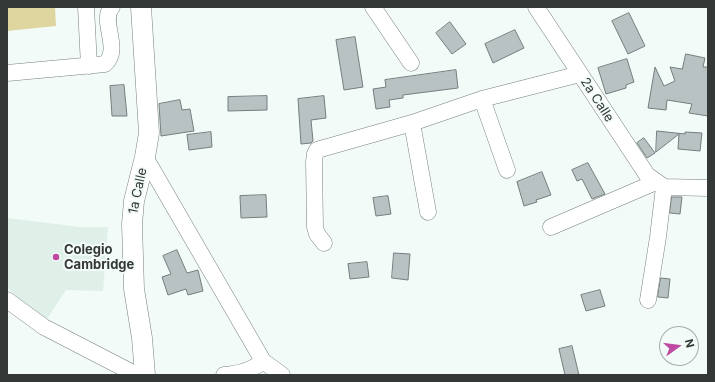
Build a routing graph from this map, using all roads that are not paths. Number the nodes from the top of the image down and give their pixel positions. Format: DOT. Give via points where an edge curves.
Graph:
graph roads {
  1 [pos="86,7"];
  2 [pos="112,7"];
  3 [pos="141,7"];
  4 [pos="374,7"];
  5 [pos="536,7"];
  6 [pos="411,63"];
  7 [pos="89,66"];
  8 [pos="7,73"];
  9 [pos="580,74"];
  10 [pos="482,99"];
  11 [pos="412,123"];
  12 [pos="145,157"];
  13 [pos="506,170"];
  14 [pos="660,185"];
  15 [pos="707,185"];
  16 [pos="428,212"];
  17 [pos="551,227"];
  18 [pos="324,243"];
  19 [pos="648,300"];
  20 [pos="7,301"];
  21 [pos="263,361"];
  22 [pos="137,375"];
  23 [pos="145,375"];
  24 [pos="224,375"];
  25 [pos="282,375"];
  1 -- 7 [label="street"];
  2 -- 7 [label="street" via="108,14 112,52 110,59 105,64"];
  3 -- 12 [label="main road, 1a Calle" via="149,133"];
  4 -- 6 [label="street"];
  5 -- 9 [label="street, 2a Calle"];
  7 -- 8 [label="street"];
  9 -- 10 [label="street"];
  9 -- 14 [label="street, 2a Calle" via="647,176"];
  10 -- 11 [label="street"];
  10 -- 13 [label="street"];
  11 -- 16 [label="street"];
  11 -- 18 [label="street" via="317,150 314,162 315,226"];
  12 -- 21 [label="street"];
  12 -- 23 [label="main road, 1a Calle" via="134,200 132,224 134,289"];
  14 -- 15 [label="street"];
  14 -- 17 [label="street"];
  14 -- 19 [label="street" via="658,237"];
  20 -- 22 [label="street" via="44,328"];
  21 -- 24 [label="street" via="248,370"];
  21 -- 25 [label="street"];
}
